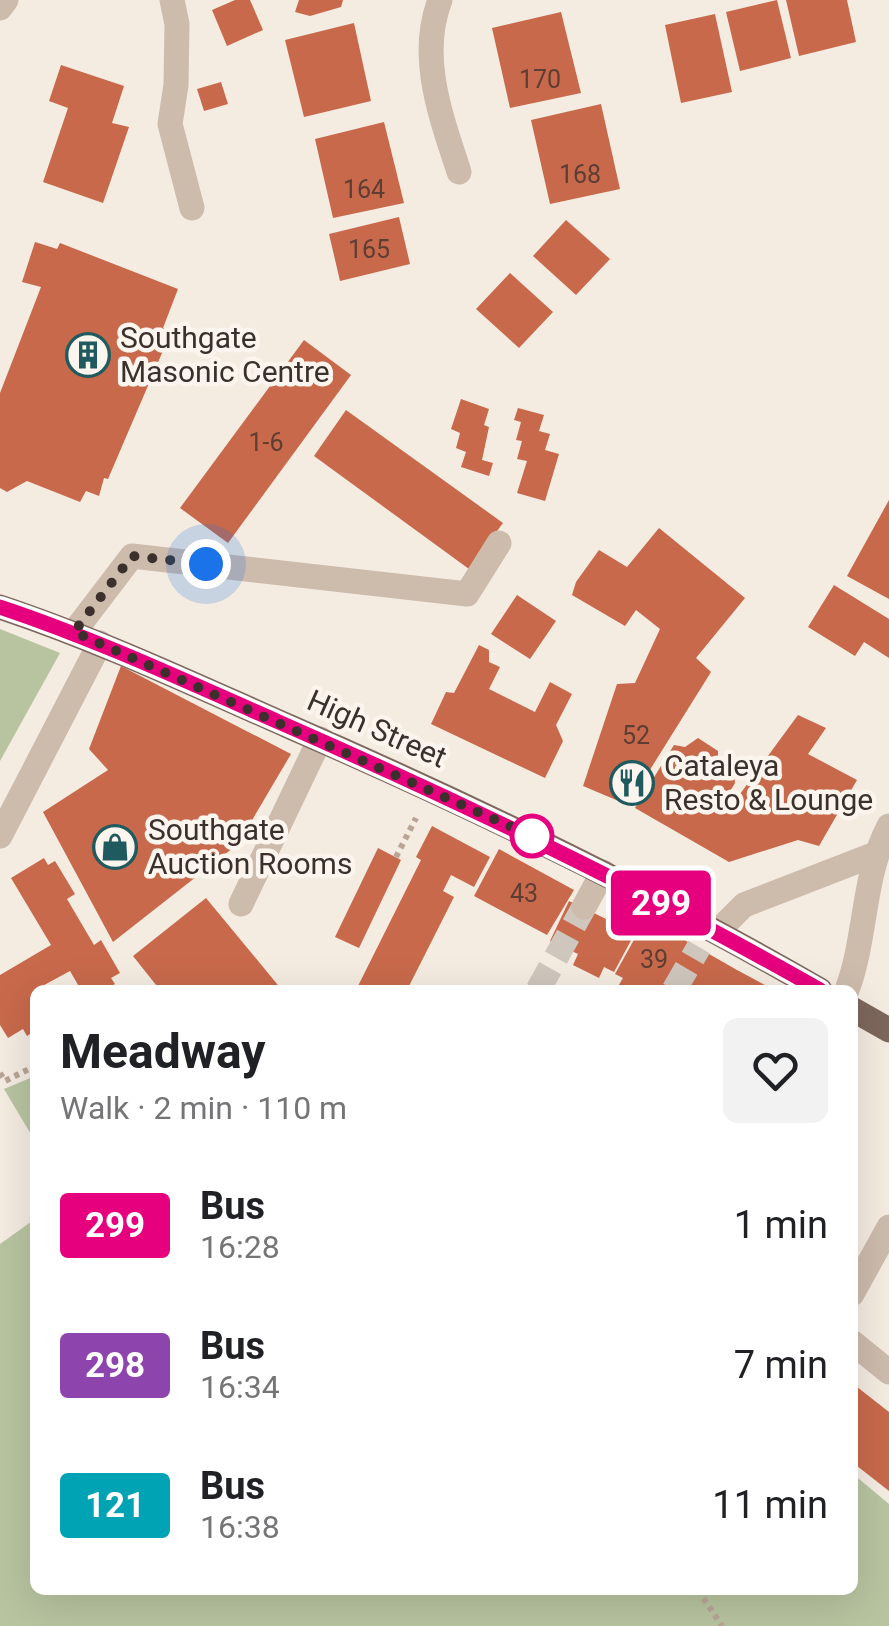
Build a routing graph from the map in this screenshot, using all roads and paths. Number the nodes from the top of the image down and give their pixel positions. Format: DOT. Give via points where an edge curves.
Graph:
graph roads {
  1 [pos="6,0"];
  2 [pos="172,0"];
  3 [pos="440,0"];
  4 [pos="0,8"];
  5 [pos="458,172"];
  6 [pos="192,208"];
  7 [pos="499,543"];
  8 [pos="0,607"];
  9 [pos="74,632"];
  10 [pos="100,643"];
  11 [pos="320,740"];
  12 [pos="889,826"];
  13 [pos="0,836"];
  14 [pos="873,855"];
  15 [pos="602,872"];
  16 [pos="242,904"];
  17 [pos="584,906"];
  18 [pos="709,935"];
  19 [pos="810,985"];
  20 [pos="849,985"];
  21 [pos="858,1012"];
  22 [pos="889,1030"];
  23 [pos="30,1068"];
  24 [pos="0,1073"];
  25 [pos="889,1227"];
  26 [pos="858,1283"];
  27 [pos="858,1347"];
  28 [pos="889,1372"];
  29 [pos="701,1595"];
  30 [pos="722,1626"];
  1 -- 4 [label="street"];
  2 -- 6 [label="street" via="177,24 170,124"];
  3 -- 5 [label="street" via="430,71"];
  7 -- 9 [label="street" via="467,594 132,556"];
  8 -- 9 [label="main road, High Street"];
  9 -- 10 [label="main road, High Street"];
  10 -- 11 [label="main road, High Street"];
  10 -- 13 [label="street"];
  11 -- 15 [label="main road, High Street"];
  11 -- 16 [label="street"];
  12 -- 14 [label="street"];
  14 -- 18 [label="street" via="744,905"];
  14 -- 20 [label="street"];
  15 -- 17 [label="street"];
  15 -- 18 [label="main road, High Street"];
  18 -- 19 [label="main road, High Street"];
  21 -- 22 [label="main road"];
  23 -- 24 [label="path" via="5,1081"];
  25 -- 26 [label="street"];
  27 -- 28 [label="street"];
  29 -- 30 [label="path"];
}
